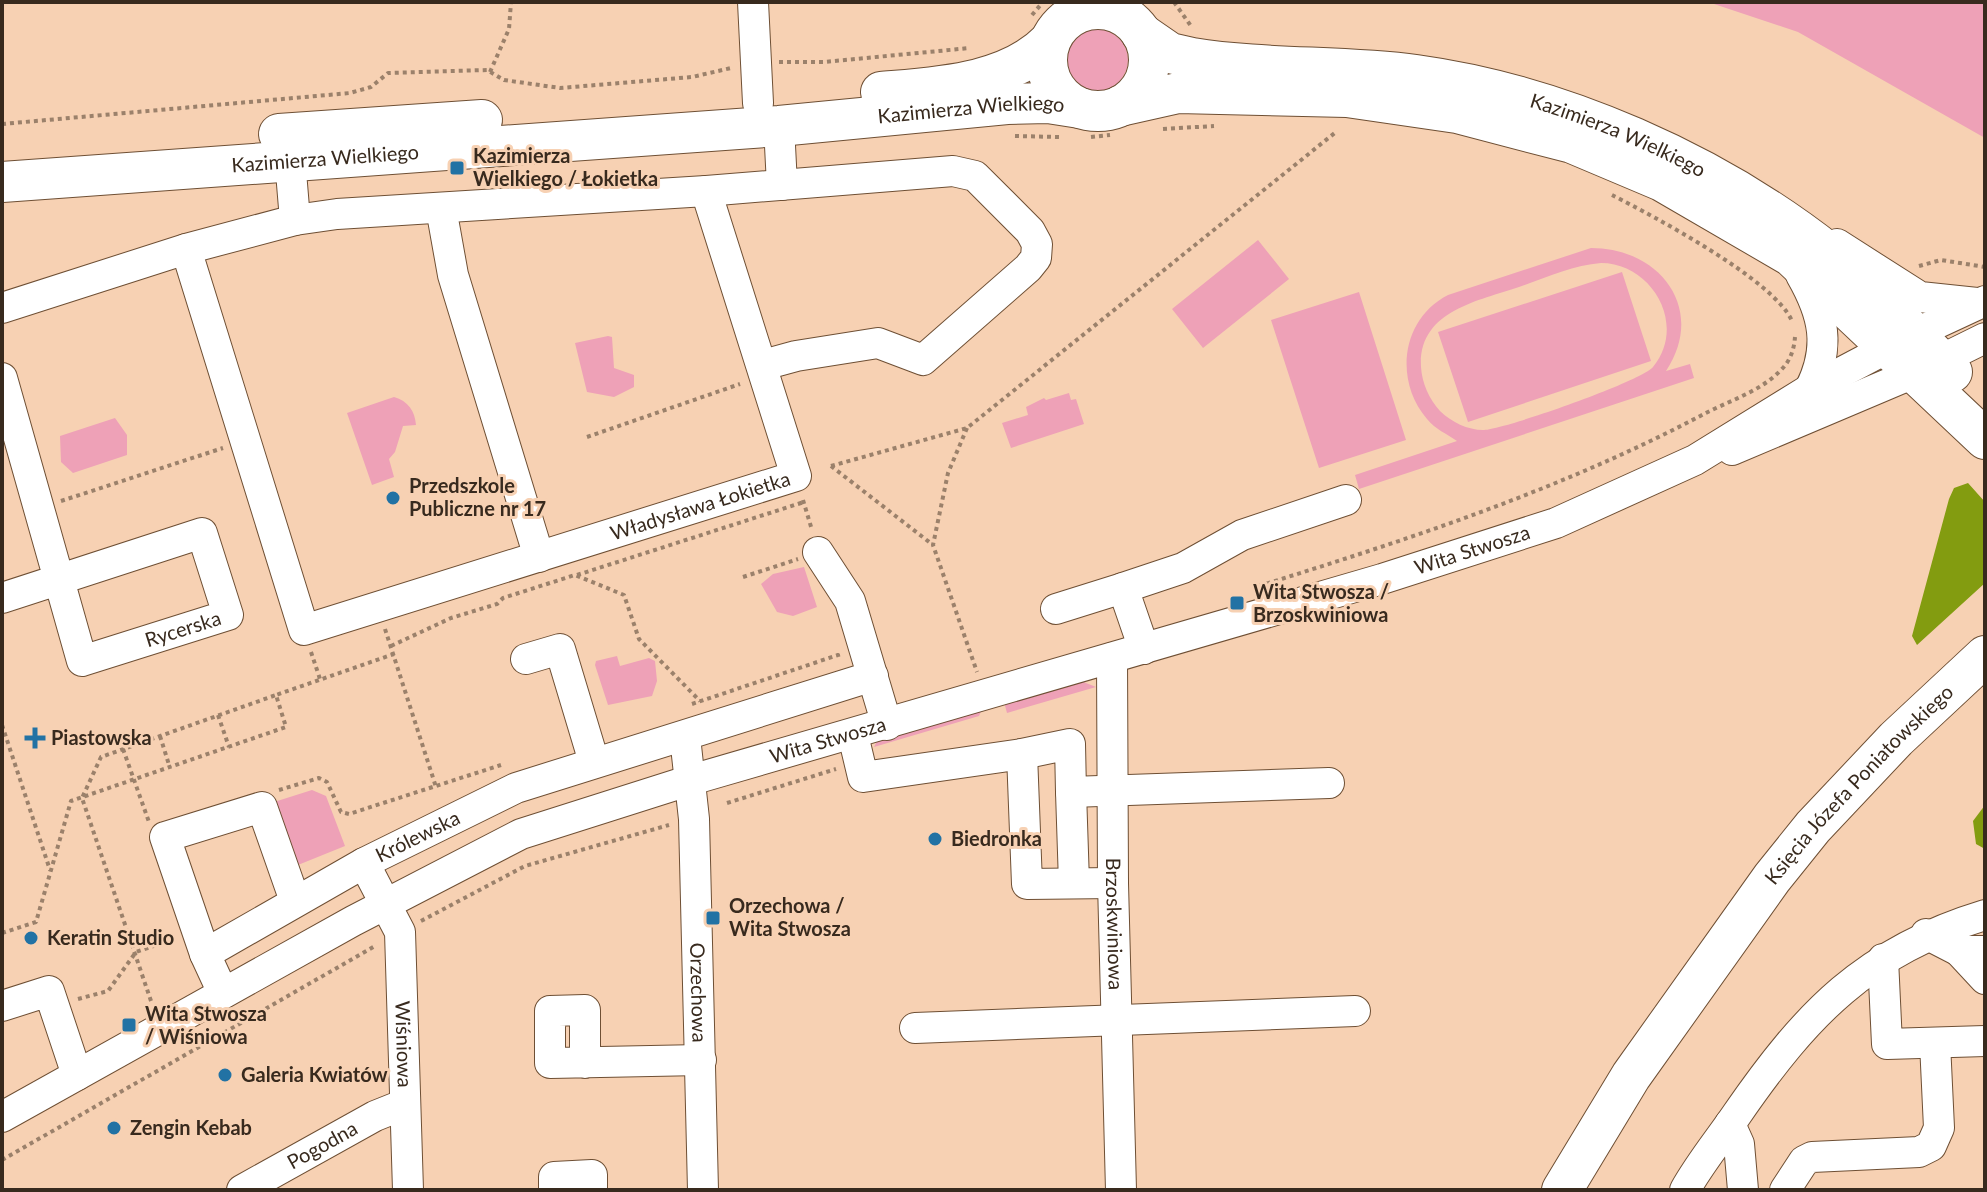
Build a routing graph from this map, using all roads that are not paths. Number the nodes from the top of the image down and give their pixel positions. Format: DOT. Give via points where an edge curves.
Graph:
graph roads {
  1 [pos="753,2"];
  2 [pos="1132,19"];
  3 [pos="1065,21"];
  4 [pos="769,115"];
  5 [pos="1120,120"];
  6 [pos="1075,127"];
  7 [pos="2,154"];
  8 [pos="290,160"];
  9 [pos="2,182"];
  10 [pos="782,185"];
  11 [pos="706,191"];
  12 [pos="441,208"];
  13 [pos="295,220"];
  14 [pos="1795,244"];
  15 [pos="186,249"];
  16 [pos="1984,302"];
  17 [pos="2,308"];
  18 [pos="1985,338"];
  19 [pos="1914,354"];
  20 [pos="765,370"];
  21 [pos="2,378"];
  22 [pos="1810,389"];
  23 [pos="1985,405"];
  24 [pos="1985,439"];
  25 [pos="1695,460"];
  26 [pos="1346,500"];
  27 [pos="818,552"];
  28 [pos="539,557"];
  29 [pos="56,579"];
  30 [pos="1123,588"];
  31 [pos="2,598"];
  32 [pos="1056,609"];
  33 [pos="1144,649"];
  34 [pos="1985,656"];
  35 [pos="1112,658"];
  36 [pos="526,659"];
  37 [pos="860,680"];
  38 [pos="1985,692"];
  39 [pos="887,725"];
  40 [pos="853,735"];
  41 [pos="685,737"];
  42 [pos="1022,754"];
  43 [pos="594,762"];
  44 [pos="691,780"];
  45 [pos="1329,783"];
  46 [pos="1112,790"];
  47 [pos="1071,792"];
  48 [pos="364,863"];
  49 [pos="1074,883"];
  50 [pos="1113,883"];
  51 [pos="295,901"];
  52 [pos="387,903"];
  53 [pos="1985,915"];
  54 [pos="1743,922"];
  55 [pos="1926,934"];
  56 [pos="201,943"];
  57 [pos="1972,951"];
  58 [pos="1883,959"];
  59 [pos="1985,979"];
  60 [pos="223,993"];
  61 [pos="2,1006"];
  62 [pos="1355,1011"];
  63 [pos="1117,1019"];
  64 [pos="915,1028"];
  65 [pos="1985,1041"];
  66 [pos="1935,1043"];
  67 [pos="701,1060"];
  68 [pos="585,1063"];
  69 [pos="77,1075"];
  70 [pos="405,1104"];
  71 [pos="2,1117"];
  72 [pos="1730,1124"];
  73 [pos="242,1190"];
  74 [pos="408,1190"];
  75 [pos="554,1190"];
  76 [pos="592,1190"];
  77 [pos="703,1190"];
  78 [pos="1121,1190"];
  79 [pos="1562,1190"];
  80 [pos="1685,1190"];
  81 [pos="1743,1190"];
  82 [pos="1785,1190"];
  1 -- 4 [label="street" via="757,61"];
  2 -- 3 [label="main road, Kazimierza Wielkiego" via="1091,10"];
  2 -- 5 [label="main road" via="1147,46 1147,75"];
  2 -- 14 [label="main road, Kazimierza Wielkiego" via="1170,53 1192,58 1418,76 1530,101 1662,150 1711,175"];
  3 -- 4 [label="main road, Kazimierza Wielkiego" via="1022,63 971,80"];
  3 -- 6 [label="main road" via="1047,68 1068,102"];
  4 -- 6 [label="main road, Kazimierza Wielkiego" via="1027,103"];
  4 -- 7 [label="main road, Kazimierza Wielkiego"];
  4 -- 8 [label="main road, Kazimierza Wielkiego"];
  4 -- 10 [label="street"];
  5 -- 6 [label="main road, Kazimierza Wielkiego" via="1106,111"];
  5 -- 14 [label="main road, Kazimierza Wielkiego" via="1159,95 1242,93 1347,97 1457,113 1572,143"];
  8 -- 9 [label="main road, Kazimierza Wielkiego"];
  8 -- 13 [label="street"];
  10 -- 11 [label="street"];
  10 -- 20 [label="street" via="953,171 975,176 1030,231 1037,244 1036,258 923,360 878,343 796,356"];
  11 -- 12 [label="street"];
  11 -- 20 [label="street, Władysława Łokietka"];
  12 -- 13 [label="street"];
  12 -- 28 [label="street" via="453,275"];
  13 -- 15 [label="street"];
  14 -- 16 [label="street" via="1851,250 1920,297"];
  14 -- 19 [label="main road, Kazimierza Wielkiego" via="1864,283"];
  14 -- 22 [label="street" via="1824,331 1820,370"];
  15 -- 17 [label="street"];
  15 -- 28 [label="street, Władysława Łokietka" via="304,630"];
  16 -- 19 [label="street, Wita Stwosza"];
  18 -- 19 [label="street, Wita Stwosza"];
  19 -- 22 [label="street, Wita Stwosza"];
  19 -- 23 [label="main road"];
  19 -- 24 [label="main road"];
  19 -- 25 [label="street, Wita Stwosza" via="1748,446"];
  20 -- 28 [label="street, Władysława Łokietka" via="800,489"];
  21 -- 29 [label="street, Rycerska"];
  22 -- 25 [label="street, Wita Stwosza"];
  25 -- 33 [label="street, Wita Stwosza" via="1556,523"];
  26 -- 30 [label="street" via="1242,535 1183,568"];
  27 -- 37 [label="street" via="850,601"];
  29 -- 29 [label="street, Rycerska" via="82,661 228,615 202,533"];
  29 -- 31 [label="street, Rycerska"];
  30 -- 32 [label="street"];
  30 -- 33 [label="street"];
  33 -- 35 [label="street, Wita Stwosza"];
  34 -- 54 [label="main road, Księcia Józefa Poniatowskiego" via="1813,827"];
  35 -- 39 [label="street, Wita Stwosza"];
  35 -- 46 [label="street, Brzoskwiniowa"];
  36 -- 43 [label="street" via="560,649"];
  37 -- 39 [label="street"];
  37 -- 41 [label="street, Królewska"];
  38 -- 54 [label="main road, Księcia Józefa Poniatowskiego"];
  39 -- 40 [label="street, Wita Stwosza"];
  40 -- 42 [label="street" via="863,777"];
  40 -- 44 [label="street, Wita Stwosza"];
  41 -- 43 [label="street, Królewska"];
  41 -- 44 [label="street"];
  42 -- 47 [label="street" via="1070,744"];
  42 -- 49 [label="street" via="1027,884"];
  43 -- 48 [label="street, Królewska" via="516,788"];
  44 -- 52 [label="street, Wita Stwosza" via="521,834"];
  44 -- 67 [label="street, Orzechowa"];
  45 -- 46 [label="street"];
  46 -- 47 [label="street"];
  46 -- 50 [label="street, Brzoskwiniowa"];
  47 -- 49 [label="street"];
  48 -- 51 [label="street, Królewska"];
  48 -- 52 [label="street, Wiśniowa"];
  49 -- 50 [label="street"];
  50 -- 63 [label="street, Brzoskwiniowa"];
  51 -- 56 [label="street, Królewska"];
  51 -- 56 [label="street" via="262,807 165,837"];
  52 -- 60 [label="street, Wita Stwosza"];
  52 -- 70 [label="street, Wiśniowa" via="400,932"];
  53 -- 55 [label="street"];
  54 -- 79 [label="main road, Księcia Józefa Poniatowskiego" via="1631,1076"];
  55 -- 57 [label="street"];
  55 -- 58 [label="street"];
  56 -- 60 [label="street"];
  57 -- 59 [label="street"];
  58 -- 66 [label="street" via="1887,1044"];
  58 -- 72 [label="street" via="1842,988 1805,1025"];
  60 -- 69 [label="street, Wita Stwosza"];
  61 -- 69 [label="street" via="49,991"];
  62 -- 63 [label="street"];
  63 -- 64 [label="street"];
  63 -- 78 [label="street, Brzoskwiniowa"];
  65 -- 66 [label="street"];
  66 -- 82 [label="street" via="1939,1128 1931,1146 1919,1152 1812,1157"];
  67 -- 68 [label="street, Orzechowa"];
  67 -- 77 [label="street, Orzechowa"];
  69 -- 71 [label="street, Wita Stwosza"];
  70 -- 73 [label="street, Pogodna"];
  70 -- 74 [label="street, Wiśniowa"];
  72 -- 80 [label="street"];
  72 -- 81 [label="street" via="1739,1144"];
  75 -- 76 [label="street" via="554,1177 592,1175"];
}
